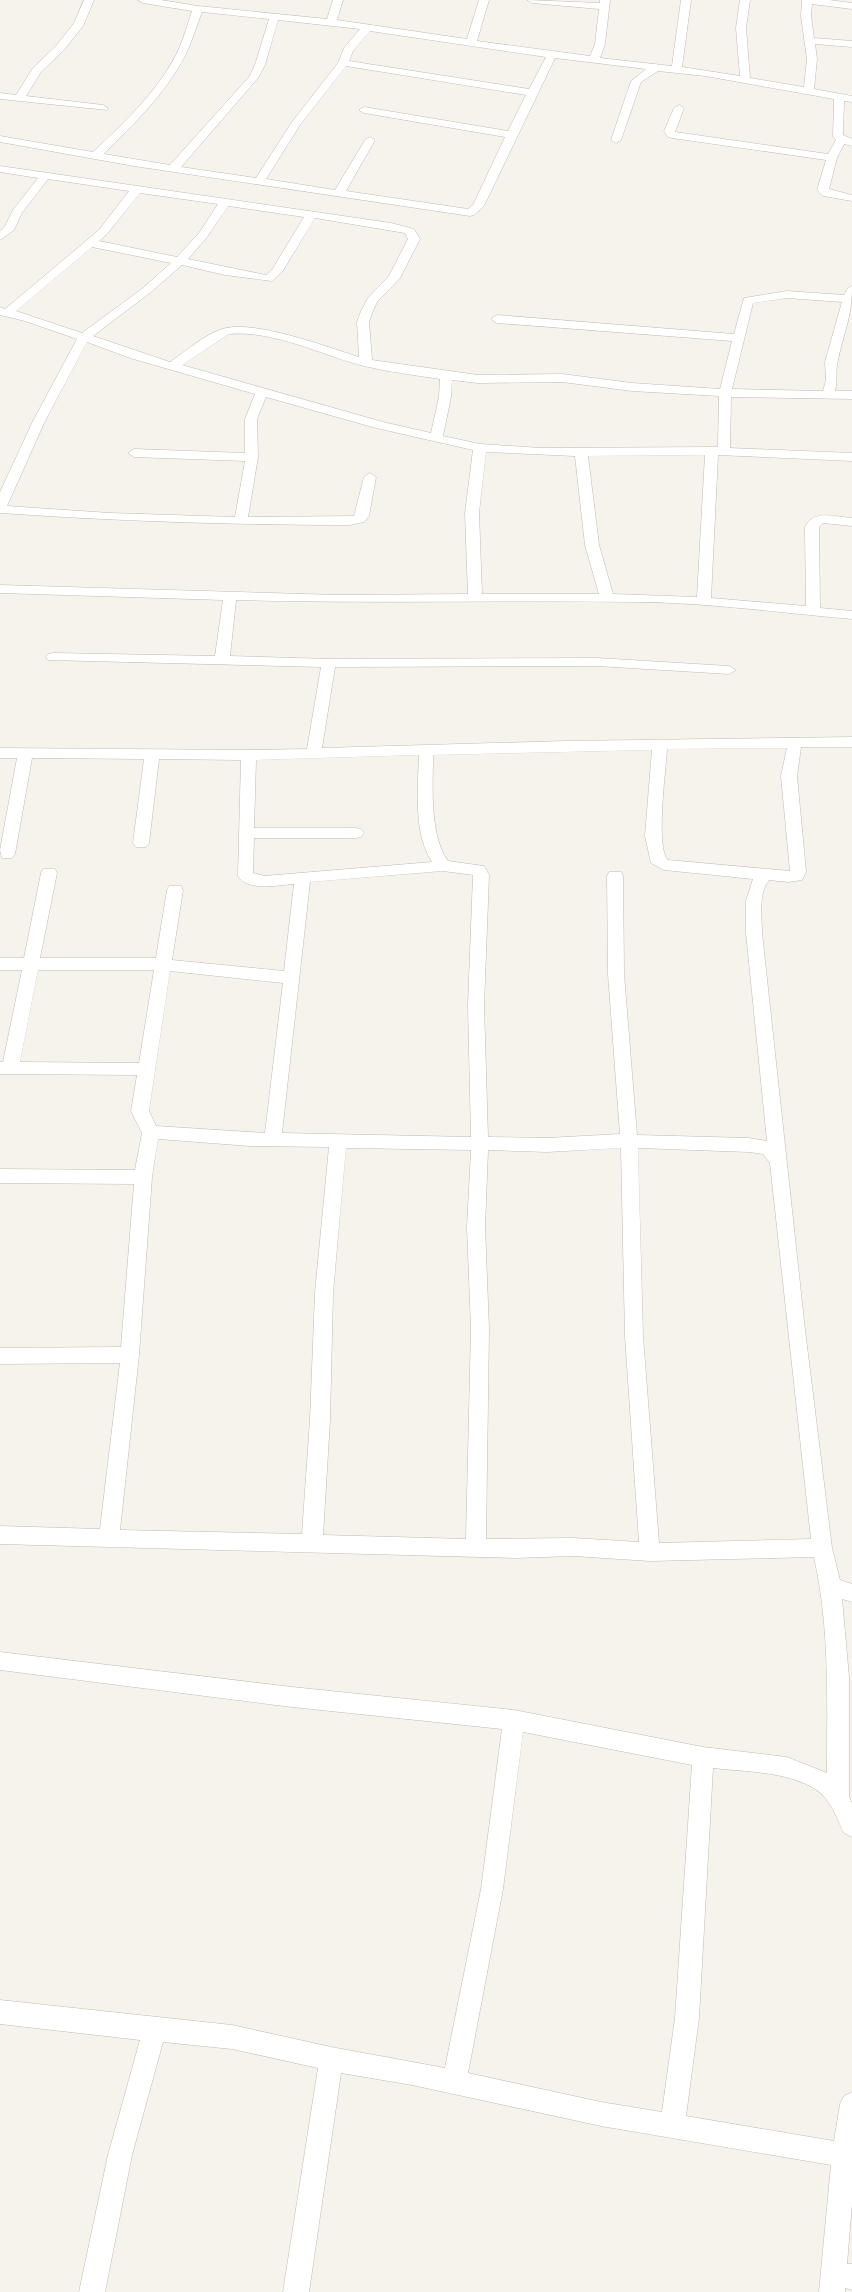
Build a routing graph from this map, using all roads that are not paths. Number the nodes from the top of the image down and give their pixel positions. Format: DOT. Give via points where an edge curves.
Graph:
graph roads {
  1 [pos="89,0"];
  2 [pos="143,0"];
  3 [pos="338,0"];
  4 [pos="484,0"];
  5 [pos="532,0"];
  6 [pos="686,0"];
  7 [pos="745,0"];
  8 [pos="807,0"];
  9 [pos="176,3"];
  10 [pos="604,3"];
  11 [pos="852,6"];
  12 [pos="198,9"];
  13 [pos="274,17"];
  14 [pos="331,22"];
  15 [pos="367,28"];
  16 [pos="810,41"];
  17 [pos="470,44"];
  18 [pos="852,44"];
  19 [pos="552,55"];
  20 [pos="594,60"];
  21 [pos="343,63"];
  22 [pos="656,67"];
  23 [pos="677,70"];
  24 [pos="745,80"];
  25 [pos="809,90"];
  26 [pos="534,93"];
  27 [pos="0,96"];
  28 [pos="839,97"];
  29 [pos="19,98"];
  30 [pos="852,99"];
  31 [pos="103,108"];
  32 [pos="679,108"];
  33 [pos="364,110"];
  34 [pos="511,135"];
  35 [pos="0,140"];
  36 [pos="370,140"];
  37 [pos="616,140"];
  38 [pos="847,141"];
  39 [pos="96,156"];
  40 [pos="832,158"];
  41 [pos="0,169"];
  42 [pos="173,169"];
  43 [pos="126,175"];
  44 [pos="45,176"];
  45 [pos="259,181"];
  46 [pos="136,190"];
  47 [pos="339,193"];
  48 [pos="852,198"];
  49 [pos="224,203"];
  50 [pos="311,215"];
  51 [pos="0,238"];
  52 [pos="91,243"];
  53 [pos="180,261"];
  54 [pos="851,296"];
  55 [pos="4,312"];
  56 [pos="496,319"];
  57 [pos="82,338"];
  58 [pos="738,338"];
  59 [pos="366,363"];
  60 [pos="172,366"];
  61 [pos="446,376"];
  62 [pos="262,392"];
  63 [pos="724,393"];
  64 [pos="828,394"];
  65 [pos="852,395"];
  66 [pos="436,437"];
  67 [pos="480,448"];
  68 [pos="718,451"];
  69 [pos="581,452"];
  70 [pos="134,453"];
  71 [pos="252,457"];
  72 [pos="852,457"];
  73 [pos="370,477"];
  74 [pos="0,508"];
  75 [pos="241,521"];
  76 [pos="852,522"];
  77 [pos="0,589"];
  78 [pos="230,596"];
  79 [pos="475,598"];
  80 [pos="606,598"];
  81 [pos="704,601"];
  82 [pos="813,611"];
  83 [pos="852,615"];
  84 [pos="53,657"];
  85 [pos="222,661"];
  86 [pos="329,662"];
  87 [pos="730,670"];
  88 [pos="795,742"];
  89 [pos="852,742"];
  90 [pos="660,745"];
  91 [pos="426,751"];
  92 [pos="0,753"];
  93 [pos="314,753"];
  94 [pos="26,754"];
  95 [pos="152,754"];
  96 [pos="249,755"];
  97 [pos="247,833"];
  98 [pos="356,833"];
  99 [pos="142,843"];
  100 [pos="7,854"];
  101 [pos="443,866"];
  102 [pos="49,873"];
  103 [pos="766,874"];
  104 [pos="615,876"];
  105 [pos="302,878"];
  106 [pos="176,890"];
  107 [pos="0,964"];
  108 [pos="31,965"];
  109 [pos="165,965"];
  110 [pos="292,978"];
  111 [pos="5,1068"];
  112 [pos="147,1069"];
  113 [pos="151,1132"];
  114 [pos="273,1139"];
  115 [pos="338,1141"];
  116 [pos="480,1142"];
  117 [pos="629,1142"];
  118 [pos="778,1163"];
  119 [pos="0,1176"];
  120 [pos="143,1177"];
  121 [pos="130,1355"];
  122 [pos="0,1356"];
  123 [pos="0,1534"];
  124 [pos="109,1536"];
  125 [pos="312,1542"];
  126 [pos="476,1547"];
  127 [pos="822,1548"];
  128 [pos="650,1552"];
  129 [pos="832,1587"];
  130 [pos="852,1593"];
  131 [pos="0,1661"];
  132 [pos="514,1720"];
  133 [pos="703,1757"];
  134 [pos="838,1798"];
  135 [pos="852,1826"];
  136 [pos="0,2012"];
  137 [pos="154,2030"];
  138 [pos="331,2059"];
  139 [pos="454,2083"];
  140 [pos="852,2104"];
  141 [pos="672,2127"];
  142 [pos="844,2155"];
  143 [pos="839,2281"];
  144 [pos="92,2292"];
  145 [pos="296,2292"];
  1 -- 29 [label="street" via="79,24 37,70"];
  2 -- 9 [label="street"];
  3 -- 14 [label="street"];
  4 -- 17 [label="street"];
  5 -- 10 [label="street"];
  6 -- 23 [label="street"];
  7 -- 24 [label="street" via="741,28"];
  8 -- 11 [label="street"];
  8 -- 16 [label="street"];
  9 -- 12 [label="street"];
  10 -- 20 [label="street" via="603,29"];
  12 -- 13 [label="street"];
  12 -- 39 [label="street" via="181,55 163,84 141,112"];
  13 -- 14 [label="street"];
  13 -- 42 [label="street" via="253,78"];
  14 -- 15 [label="street"];
  15 -- 17 [label="street"];
  15 -- 21 [label="street" via="348,50"];
  16 -- 18 [label="street"];
  16 -- 25 [label="street"];
  17 -- 19 [label="street"];
  19 -- 20 [label="street"];
  19 -- 26 [label="street"];
  20 -- 22 [label="street"];
  21 -- 26 [label="street"];
  21 -- 45 [label="street" via="296,124"];
  22 -- 23 [label="street"];
  22 -- 37 [label="street" via="636,82"];
  23 -- 24 [label="street"];
  24 -- 25 [label="street"];
  25 -- 28 [label="street"];
  26 -- 34 [label="street"];
  27 -- 29 [label="street"];
  28 -- 30 [label="street"];
  28 -- 38 [label="street" via="838,132"];
  29 -- 31 [label="street"];
  32 -- 40 [label="street" via="669,131 672,135"];
  33 -- 34 [label="street"];
  34 -- 47 [label="street" via="478,206 470,213"];
  35 -- 39 [label="street"];
  36 -- 47 [label="street"];
  38 -- 40 [label="street"];
  39 -- 43 [label="street"];
  40 -- 48 [label="street" via="823,190 827,194"];
  41 -- 44 [label="street"];
  42 -- 43 [label="street"];
  42 -- 45 [label="street"];
  43 -- 44 [label="street"];
  43 -- 46 [label="street"];
  44 -- 51 [label="street"];
  45 -- 47 [label="street"];
  46 -- 49 [label="street"];
  46 -- 52 [label="street"];
  49 -- 50 [label="street"];
  49 -- 53 [label="street" via="203,235"];
  50 -- 53 [label="street" via="276,272 268,279"];
  50 -- 59 [label="street" via="391,226 408,230 414,236 394,278 367,311 363,322"];
  52 -- 53 [label="street"];
  52 -- 55 [label="street"];
  53 -- 57 [label="street"];
  54 -- 58 [label="street" via="776,295 748,302"];
  54 -- 64 [label="street" via="831,362 832,380"];
  55 -- 57 [label="street"];
  56 -- 58 [label="street"];
  57 -- 60 [label="street"];
  57 -- 74 [label="street" via="39,421"];
  58 -- 63 [label="street"];
  59 -- 60 [label="street" via="272,335 238,330 219,334"];
  59 -- 61 [label="street"];
  60 -- 62 [label="street"];
  61 -- 63 [label="street" via="562,378 632,387"];
  61 -- 66 [label="street"];
  62 -- 66 [label="street"];
  62 -- 71 [label="street" via="251,419"];
  63 -- 64 [label="street"];
  63 -- 68 [label="street"];
  64 -- 65 [label="street"];
  66 -- 67 [label="street"];
  67 -- 69 [label="street"];
  67 -- 79 [label="street" via="472,513"];
  68 -- 69 [label="street"];
  68 -- 72 [label="street"];
  68 -- 81 [label="street"];
  69 -- 80 [label="street" via="592,545"];
  70 -- 71 [label="street"];
  71 -- 75 [label="street"];
  73 -- 75 [label="street" via="362,516 358,519"];
  74 -- 75 [label="street" via="110,517"];
  76 -- 82 [label="street" via="814,522"];
  77 -- 78 [label="street"];
  78 -- 79 [label="street"];
  78 -- 85 [label="street"];
  79 -- 80 [label="street"];
  80 -- 81 [label="street"];
  81 -- 82 [label="street"];
  82 -- 83 [label="street"];
  84 -- 85 [label="street"];
  85 -- 86 [label="street"];
  86 -- 87 [label="street" via="597,662"];
  86 -- 93 [label="street"];
  88 -- 89 [label="street"];
  88 -- 90 [label="street"];
  88 -- 103 [label="street" via="789,776 798,872 796,876 788,877"];
  90 -- 91 [label="street"];
  90 -- 103 [label="street" via="653,836 656,859 664,865"];
  91 -- 93 [label="street"];
  91 -- 101 [label="street" via="427,819 436,859"];
  92 -- 94 [label="street"];
  93 -- 96 [label="street"];
  94 -- 95 [label="street"];
  94 -- 100 [label="street"];
  95 -- 96 [label="street"];
  95 -- 99 [label="street"];
  96 -- 97 [label="street"];
  97 -- 98 [label="street"];
  97 -- 105 [label="street" via="246,876 264,881"];
  101 -- 105 [label="street"];
  101 -- 116 [label="street" via="478,870 481,875 476,1006"];
  102 -- 108 [label="street"];
  103 -- 118 [label="street" via="756,888 754,933"];
  104 -- 117 [label="street" via="616,974"];
  105 -- 110 [label="street"];
  106 -- 109 [label="street"];
  107 -- 108 [label="street"];
  108 -- 109 [label="street"];
  108 -- 111 [label="street"];
  109 -- 110 [label="street"];
  109 -- 112 [label="street"];
  110 -- 114 [label="street"];
  111 -- 112 [label="street"];
  112 -- 113 [label="street" via="140,1112"];
  113 -- 114 [label="street"];
  113 -- 120 [label="street"];
  114 -- 115 [label="street"];
  115 -- 116 [label="street"];
  115 -- 125 [label="street" via="324,1294"];
  116 -- 117 [label="street" via="547,1145"];
  116 -- 126 [label="street" via="476,1228 480,1329"];
  117 -- 118 [label="street" via="749,1145 768,1148"];
  117 -- 128 [label="street" via="634,1336"];
  118 -- 127 [label="street"];
  119 -- 120 [label="street"];
  120 -- 121 [label="street"];
  121 -- 122 [label="street"];
  121 -- 124 [label="street"];
  123 -- 124 [label="street"];
  124 -- 125 [label="street"];
  125 -- 126 [label="street"];
  126 -- 128 [label="street" via="515,1550 574,1547"];
  127 -- 128 [label="street"];
  127 -- 129 [label="street"];
  129 -- 130 [label="street"];
  129 -- 134 [label="street" via="838,1677"];
  131 -- 132 [label="street"];
  132 -- 133 [label="street"];
  132 -- 139 [label="street" via="492,1889"];
  133 -- 134 [label="street" via="787,1767 823,1782"];
  133 -- 141 [label="street" via="687,2018"];
  134 -- 135 [label="street"];
  136 -- 137 [label="street"];
  137 -- 138 [label="street" via="232,2037"];
  137 -- 144 [label="street" via="120,2155"];
  138 -- 139 [label="street"];
  138 -- 145 [label="street"];
  139 -- 141 [label="street"];
  140 -- 142 [label="street"];
  141 -- 142 [label="street"];
  142 -- 143 [label="street"];
}
